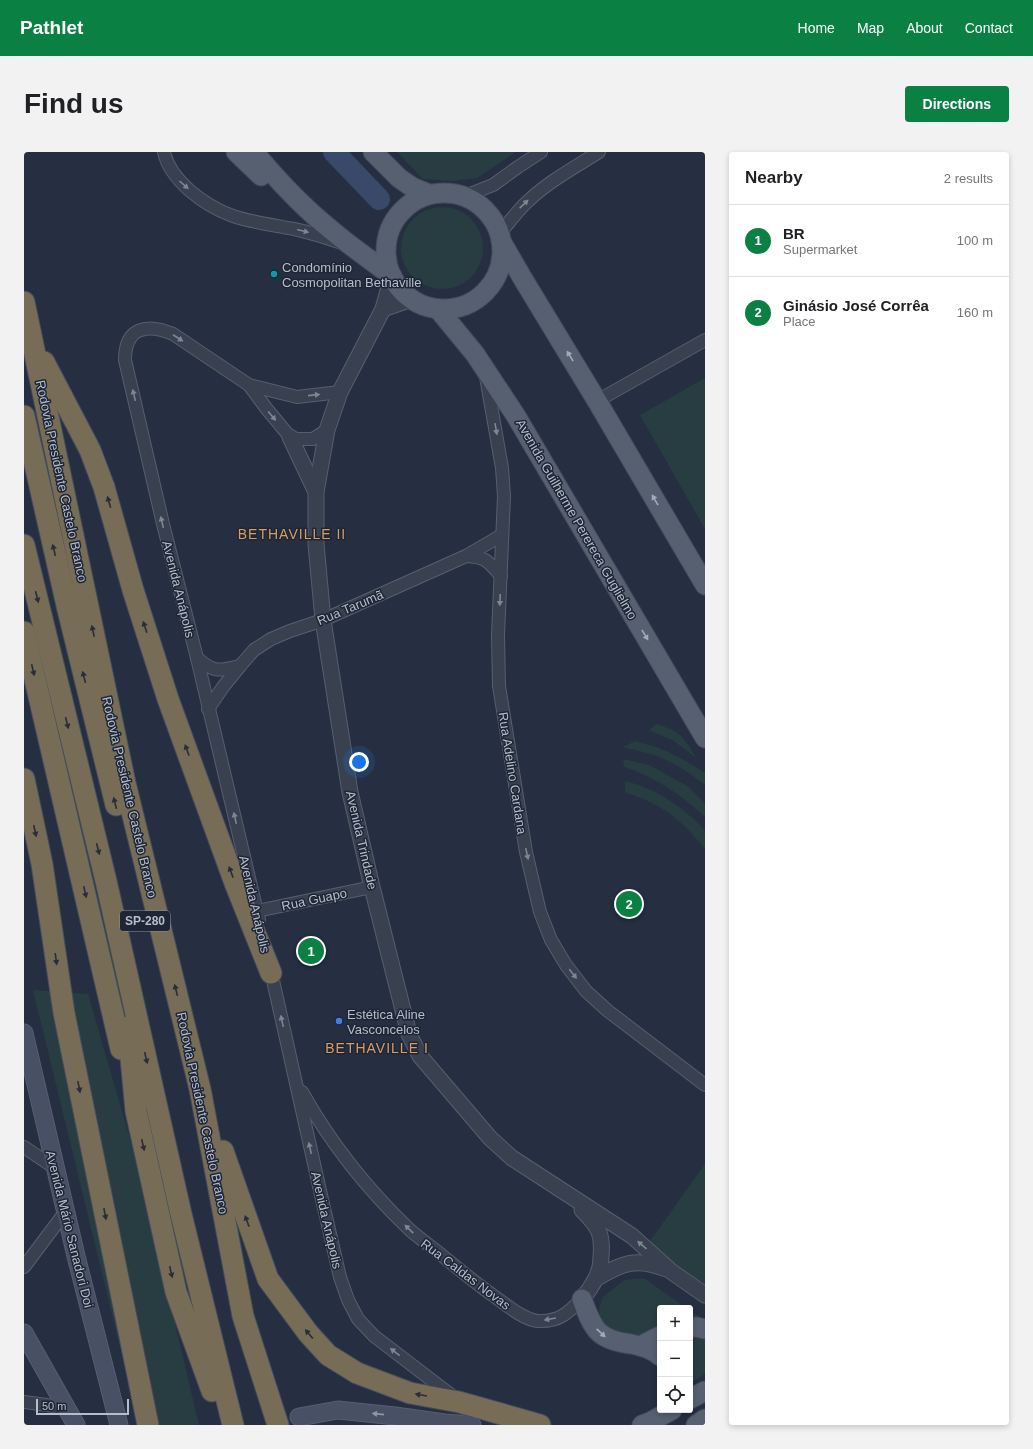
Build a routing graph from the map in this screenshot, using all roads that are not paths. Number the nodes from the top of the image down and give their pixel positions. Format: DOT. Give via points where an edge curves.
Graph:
graph roads {
  1 [pos="164,152"];
  2 [pos="236,152"];
  3 [pos="254,152"];
  4 [pos="373,152"];
  5 [pos="542,152"];
  6 [pos="599,152"];
  7 [pos="429,194"];
  8 [pos="465,196"];
  9 [pos="500,238"];
  10 [pos="343,239"];
  11 [pos="392,276"];
  12 [pos="412,299"];
  13 [pos="24,302"];
  14 [pos="383,309"];
  15 [pos="438,309"];
  16 [pos="28,331"];
  17 [pos="705,340"];
  18 [pos="485,368"];
  19 [pos="249,385"];
  20 [pos="340,392"];
  21 [pos="598,401"];
  22 [pos="24,416"];
  23 [pos="327,430"];
  24 [pos="290,437"];
  25 [pos="316,492"];
  26 [pos="502,535"];
  27 [pos="24,545"];
  28 [pos="466,556"];
  29 [pos="501,576"];
  30 [pos="705,585"];
  31 [pos="324,620"];
  32 [pos="24,632"];
  33 [pos="197,658"];
  34 [pos="240,666"];
  35 [pos="208,709"];
  36 [pos="705,738"];
  37 [pos="24,779"];
  38 [pos="372,887"];
  39 [pos="256,911"];
  40 [pos="120,939"];
  41 [pos="271,973"];
  42 [pos="164,1000"];
  43 [pos="24,1032"];
  44 [pos="296,1081"];
  45 [pos="705,1085"];
  46 [pos="200,1089"];
  47 [pos="136,1111"];
  48 [pos="24,1147"];
  49 [pos="56,1168"];
  50 [pos="568,1195"];
  51 [pos="66,1211"];
  52 [pos="24,1267"];
  53 [pos="672,1272"];
  54 [pos="596,1278"];
  55 [pos="705,1295"];
  56 [pos="582,1300"];
  57 [pos="243,1316"];
  58 [pos="693,1328"];
  59 [pos="705,1329"];
  60 [pos="24,1333"];
  61 [pos="657,1338"];
  62 [pos="640,1346"];
  63 [pos="657,1353"];
  64 [pos="705,1391"];
  65 [pos="693,1398"];
  66 [pos="24,1402"];
  67 [pos="459,1402"];
  68 [pos="67,1409"];
  69 [pos="666,1413"];
  70 [pos="299,1418"];
  71 [pos="650,1421"];
  72 [pos="76,1425"];
  73 [pos="119,1425"];
  74 [pos="148,1425"];
  75 [pos="225,1425"];
  76 [pos="232,1425"];
  77 [pos="269,1425"];
  78 [pos="278,1425"];
  79 [pos="472,1425"];
  80 [pos="540,1425"];
  1 -- 10 [label="street, one-way" via="179,181 218,210 249,221"];
  2 -- 10 [label="main road" via="302,214"];
  3 -- 10 [label="main road" via="300,202"];
  4 -- 7 [label="main road" via="399,178"];
  5 -- 8 [label="street" via="493,185"];
  9 -- 6 [label="street, one-way" via="511,218 529,200"];
  7 -- 8 [label="main road" via="451,193"];
  7 -- 11 [label="main road" via="405,208 389,231 386,250"];
  8 -- 9 [label="main road" via="484,209 494,220"];
  9 -- 15 [label="main road" via="500,265 489,288 466,305"];
  21 -- 9 [label="main road, one-way"];
  10 -- 11 [label="main road"];
  11 -- 12 [label="main road" via="401,290"];
  11 -- 14 [label="street, Avenida Trindade"];
  12 -- 14 [label="street"];
  12 -- 15 [label="main road"];
  13 -- 16 [label="highway, Rodovia Presidente Castelo Branco"];
  14 -- 20 [label="street, Avenida Trindade"];
  15 -- 18 [label="main road, Avenida Guilherme Perereca Guglielmo"];
  41 -- 16 [label="highway, one-way" via="234,882 168,698 133,590 104,487 90,450"];
  46 -- 16 [label="highway, Rodovia Presidente Castelo Branco, one-way" via="125,783"];
  17 -- 21 [label="street"];
  18 -- 26 [label="street, Rua Adelino Cardana, one-way" via="502,468"];
  18 -- 36 [label="main road, Avenida Guilherme Perereca Guglielmo, one-way" via="516,416"];
  19 -- 20 [label="street, one-way" via="297,397"];
  19 -- 24 [label="street, one-way"];
  33 -- 19 [label="street, Avenida Anápolis, one-way" via="163,524 126,360 128,342 134,334 142,330 161,329 173,334"];
  20 -- 23 [label="street, Avenida Trindade"];
  30 -- 21 [label="main road, one-way"];
  42 -- 22 [label="highway, Rodovia Presidente Castelo Branco / SP-280, one-way" via="68,610"];
  23 -- 24 [label="street" via="312,439"];
  23 -- 25 [label="street, Avenida Trindade"];
  24 -- 25 [label="street"];
  25 -- 31 [label="street, Avenida Trindade" via="316,544"];
  26 -- 28 [label="street, Rua Tarumã"];
  26 -- 29 [label="street, Rua Adelino Cardana"];
  27 -- 40 [label="highway, SP-280, one-way"];
  28 -- 29 [label="street" via="486,560"];
  28 -- 31 [label="street, Rua Tarumã"];
  29 -- 45 [label="street, Rua Adelino Cardana, one-way" via="499,686 526,852 540,912 548,933 566,965 586,991 608,1011"];
  31 -- 34 [label="street, Rua Tarumã" via="271,639 254,650"];
  31 -- 38 [label="street, Avenida Trindade" via="350,792"];
  32 -- 47 [label="highway, one-way"];
  33 -- 34 [label="street" via="207,667 214,669"];
  33 -- 35 [label="street, Avenida Anápolis"];
  34 -- 35 [label="street, Rua Tarumã"];
  39 -- 35 [label="street, Avenida Anápolis, one-way"];
  37 -- 74 [label="highway, one-way" via="42,864 64,1013"];
  38 -- 39 [label="street, Rua Guapo"];
  38 -- 50 [label="street, Avenida Trindade" via="405,1020 420,1056 490,1138 512,1158"];
  39 -- 41 [label="street, Avenida Anápolis"];
  40 -- 47 [label="highway"];
  40 -- 76 [label="highway, SP-280, one-way" via="181,1214"];
  44 -- 41 [label="street, Avenida Anápolis, one-way"];
  42 -- 46 [label="highway"];
  42 -- 57 [label="highway, Rodovia Presidente Castelo Branco / SP-280"];
  43 -- 49 [label="main road, Avenida Mário Sanadori Doi"];
  56 -- 44 [label="street, Rua Caldas Novas, one-way" via="565,1315 551,1320 536,1321 520,1314 478,1284 411,1231 383,1202 317,1120"];
  67 -- 44 [label="street, Avenida Anápolis, one-way" via="374,1336 358,1319 348,1300 320,1195"];
  46 -- 57 [label="highway, Rodovia Presidente Castelo Branco"];
  67 -- 46 [label="highway, one-way" via="410,1393 357,1373 328,1354 308,1333 268,1279"];
  47 -- 75 [label="highway, one-way" via="176,1292"];
  48 -- 49 [label="street"];
  49 -- 51 [label="main road, Avenida Mário Sanadori Doi"];
  53 -- 50 [label="street, one-way" via="632,1236"];
  50 -- 54 [label="street, Rua Caldas Novas" via="600,1232 601,1262"];
  51 -- 52 [label="street"];
  51 -- 73 [label="main road, Avenida Mário Sanadori Doi"];
  53 -- 54 [label="street" via="640,1262 615,1267"];
  53 -- 55 [label="street"];
  54 -- 56 [label="street, Rua Caldas Novas"];
  56 -- 62 [label="main road, one-way" via="601,1335 607,1339"];
  57 -- 77 [label="highway, Rodovia Presidente Castelo Branco / SP-280"];
  57 -- 78 [label="highway"];
  58 -- 59 [label="main road"];
  60 -- 68 [label="main road"];
  61 -- 62 [label="main road"];
  62 -- 63 [label="main road"];
  64 -- 65 [label="main road"];
  66 -- 68 [label="street"];
  67 -- 80 [label="highway"];
  68 -- 72 [label="main road"];
  69 -- 71 [label="main road"];
  79 -- 70 [label="main road, one-way" via="338,1410"];
}
